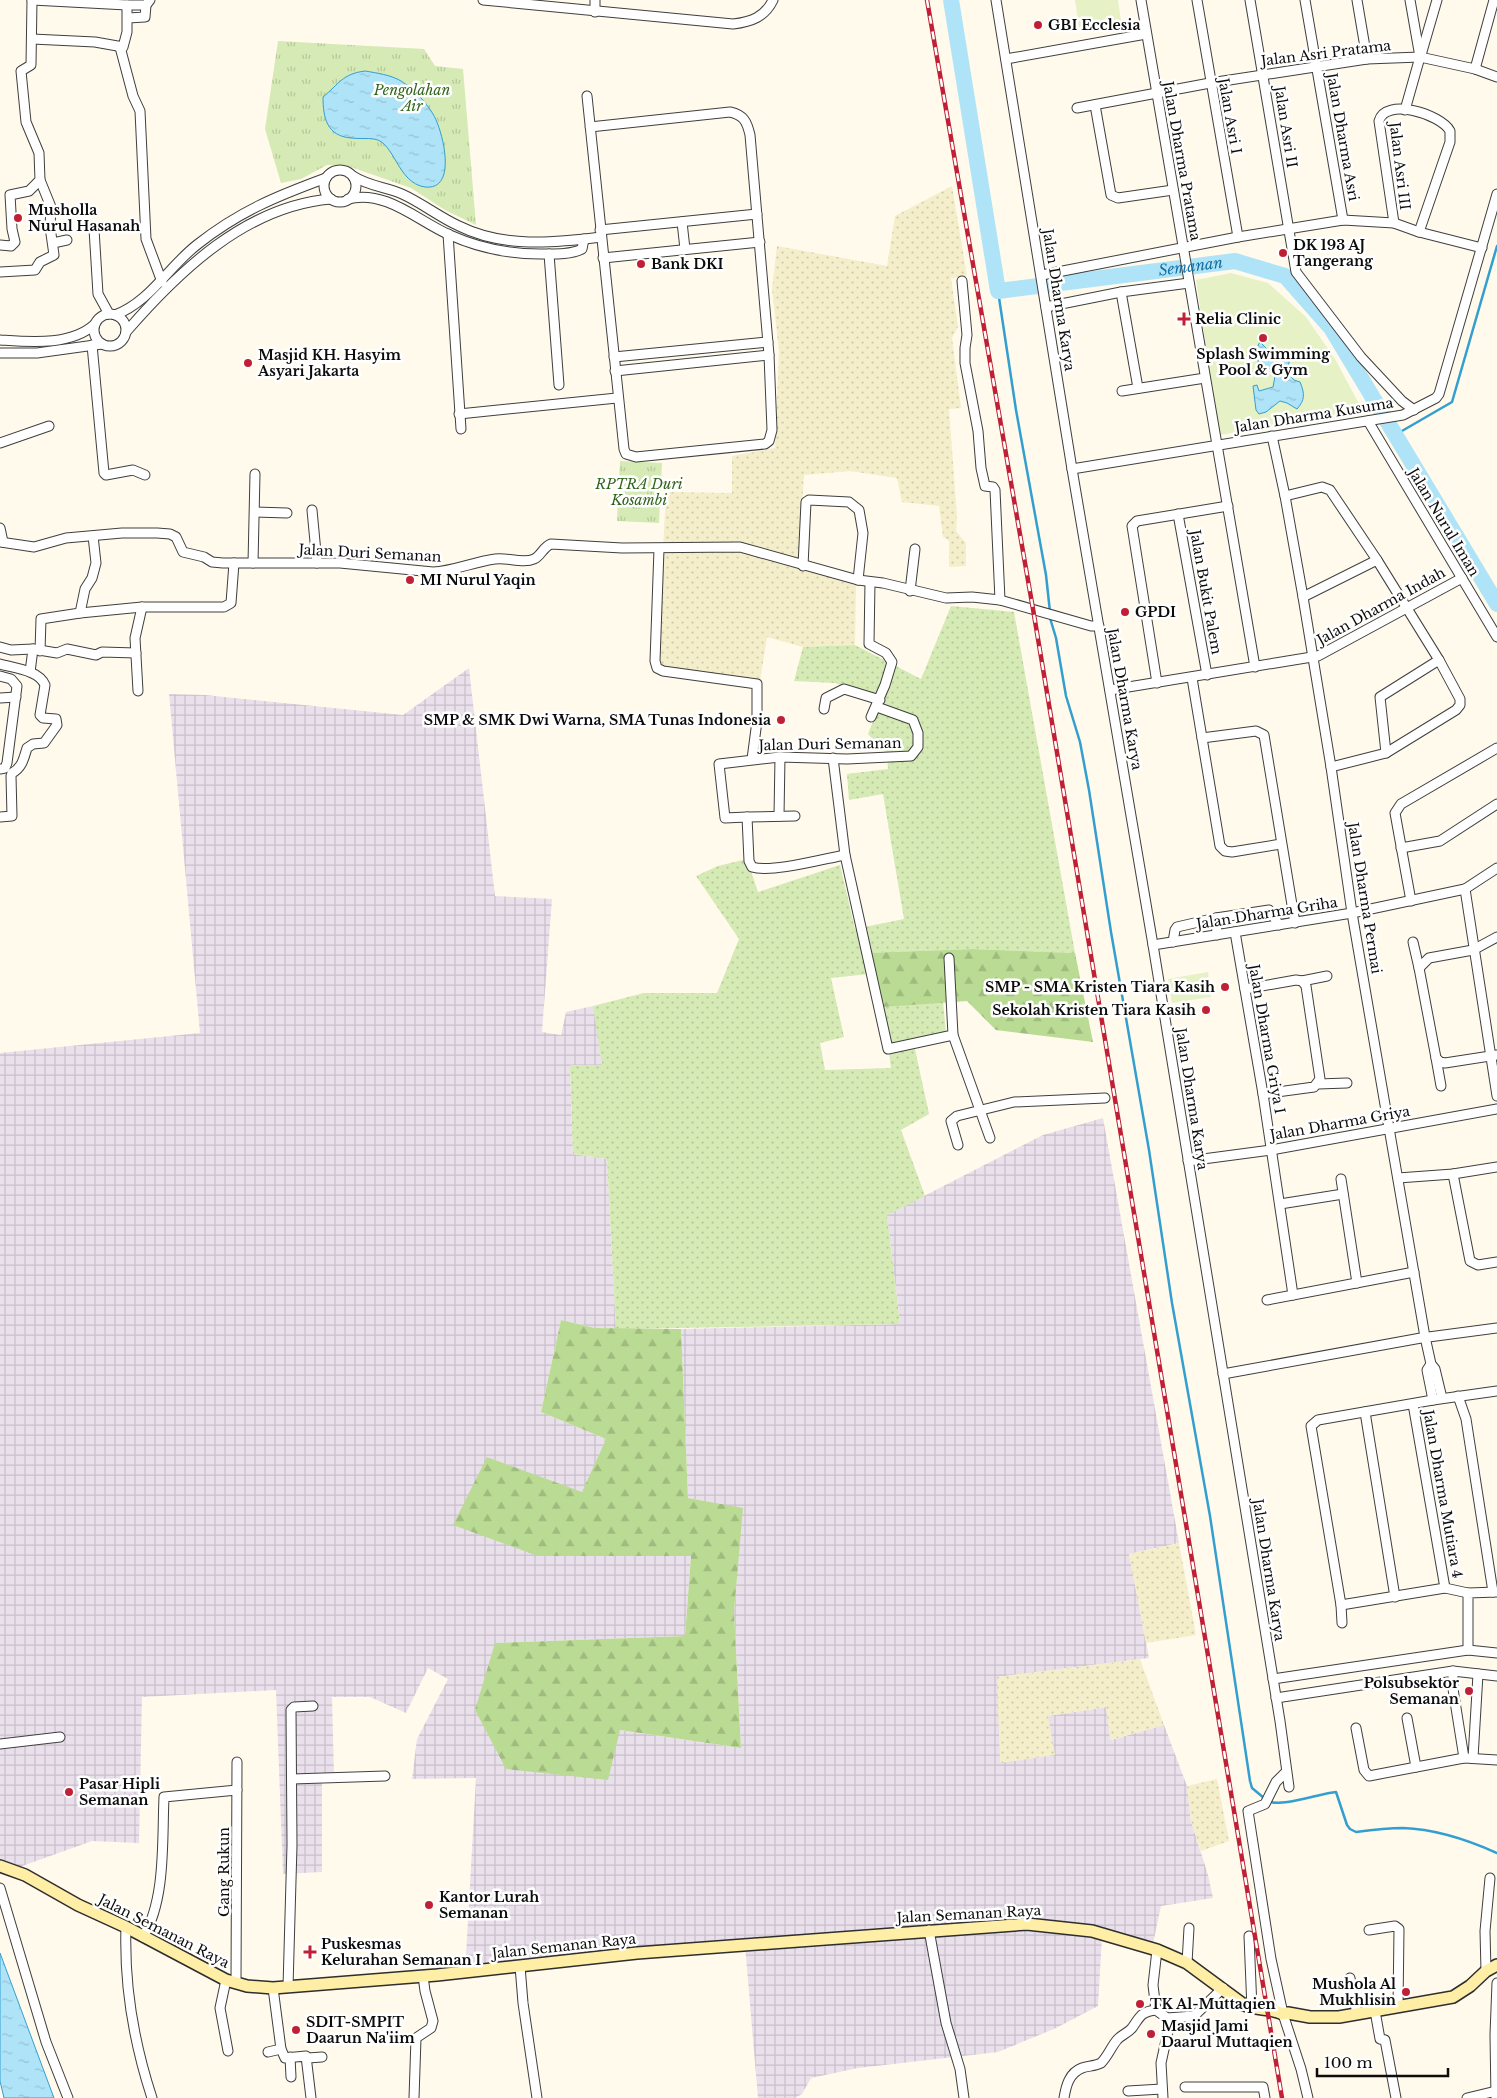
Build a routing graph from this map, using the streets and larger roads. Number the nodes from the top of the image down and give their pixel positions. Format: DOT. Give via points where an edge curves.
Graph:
graph roads {
  1 [pos="32,0"];
  2 [pos="483,0"];
  3 [pos="595,0"];
  4 [pos="773,0"];
  5 [pos="996,0"];
  6 [pos="1141,0"];
  7 [pos="1197,0"];
  8 [pos="1250,0"];
  9 [pos="1305,0"];
  10 [pos="1357,0"];
  11 [pos="1410,0"];
  12 [pos="1437,0"];
  13 [pos="1494,0"];
  14 [pos="148,2"];
  15 [pos="127,5"];
  16 [pos="595,12"];
  17 [pos="128,18"];
  18 [pos="1146,34"];
  19 [pos="32,39"];
  20 [pos="120,48"];
  21 [pos="1420,57"];
  22 [pos="1006,59"];
  23 [pos="1367,59"];
  24 [pos="1317,67"];
  25 [pos="1475,69"];
  26 [pos="1263,75"];
  27 [pos="1497,77"];
  28 [pos="1210,83"];
  29 [pos="1156,92"];
  30 [pos="587,96"];
  31 [pos="1095,105"];
  32 [pos="1077,108"];
  33 [pos="1405,110"];
  34 [pos="590,127"];
  35 [pos="352,176"];
  36 [pos="326,178"];
  37 [pos="40,180"];
  38 [pos="1173,190"];
  39 [pos="1497,194"];
  40 [pos="331,199"];
  41 [pos="348,199"];
  42 [pos="757,214"];
  43 [pos="1343,220"];
  44 [pos="682,222"];
  45 [pos="1394,223"];
  46 [pos="94,229"];
  47 [pos="1289,229"];
  48 [pos="1419,232"];
  49 [pos="448,234"];
  50 [pos="601,234"];
  51 [pos="1238,237"];
  52 [pos="584,239"];
  53 [pos="67,240"];
  54 [pos="760,242"];
  55 [pos="53,243"];
  56 [pos="0,245"];
  57 [pos="1482,248"];
  58 [pos="685,249"];
  59 [pos="1184,249"];
  60 [pos="549,254"];
  61 [pos="603,258"];
  62 [pos="0,272"];
  63 [pos="1042,277"];
  64 [pos="160,280"];
  65 [pos="962,281"];
  66 [pos="1189,282"];
  67 [pos="166,289"];
  68 [pos="1122,292"];
  69 [pos="1045,304"];
  70 [pos="112,314"];
  71 [pos="95,324"];
  72 [pos="126,332"];
  73 [pos="0,340"];
  74 [pos="768,342"];
  75 [pos="97,345"];
  76 [pos="0,353"];
  77 [pos="769,355"];
  78 [pos="614,358"];
  79 [pos="615,371"];
  80 [pos="1205,378"];
  81 [pos="559,385"];
  82 [pos="1138,388"];
  83 [pos="1122,391"];
  84 [pos="617,398"];
  85 [pos="1414,410"];
  86 [pos="459,414"];
  87 [pos="1370,420"];
  88 [pos="49,426"];
  89 [pos="460,429"];
  90 [pos="1272,436"];
  91 [pos="0,443"];
  92 [pos="1217,445"];
  93 [pos="1072,468"];
  94 [pos="255,474"];
  95 [pos="145,475"];
  96 [pos="1285,496"];
  97 [pos="1228,506"];
  98 [pos="312,510"];
  99 [pos="255,512"];
  100 [pos="287,513"];
  101 [pos="1178,514"];
  102 [pos="0,528"];
  103 [pos="93,536"];
  104 [pos="1,542"];
  105 [pos="660,549"];
  106 [pos="914,549"];
  107 [pos="1377,560"];
  108 [pos="317,562"];
  109 [pos="234,563"];
  110 [pos="253,563"];
  111 [pos="803,566"];
  112 [pos="1462,578"];
  113 [pos="858,580"];
  114 [pos="870,582"];
  115 [pos="910,591"];
  116 [pos="1302,597"];
  117 [pos="1000,600"];
  118 [pos="142,607"];
  119 [pos="1407,609"];
  120 [pos="80,613"];
  121 [pos="1099,626"];
  122 [pos="1497,637"];
  123 [pos="0,647"];
  124 [pos="37,650"];
  125 [pos="136,653"];
  126 [pos="1312,658"];
  127 [pos="1439,660"];
  128 [pos="0,664"];
  129 [pos="1255,667"];
  130 [pos="30,672"];
  131 [pos="1207,675"];
  132 [pos="0,676"];
  133 [pos="1192,678"];
  134 [pos="1156,683"];
  135 [pos="1110,690"];
  136 [pos="138,691"];
  137 [pos="0,698"];
  138 [pos="16,698"];
  139 [pos="878,703"];
  140 [pos="824,709"];
  141 [pos="871,717"];
  142 [pos="1202,738"];
  143 [pos="1494,750"];
  144 [pos="1386,753"];
  145 [pos="780,757"];
  146 [pos="833,758"];
  147 [pos="752,759"];
  148 [pos="1497,761"];
  149 [pos="1332,767"];
  150 [pos="0,769"];
  151 [pos="1497,804"];
  152 [pos="779,816"];
  153 [pos="795,816"];
  154 [pos="0,817"];
  155 [pos="747,817"];
  156 [pos="1281,844"];
  157 [pos="1401,848"];
  158 [pos="845,855"];
  159 [pos="1497,868"];
  160 [pos="1464,889"];
  161 [pos="1411,901"];
  162 [pos="1352,913"];
  163 [pos="1216,918"];
  164 [pos="1295,923"];
  165 [pos="1278,925"];
  166 [pos="1235,932"];
  167 [pos="1217,935"];
  168 [pos="1497,937"];
  169 [pos="1173,942"];
  170 [pos="1413,942"];
  171 [pos="1155,945"];
  172 [pos="1473,950"];
  173 [pos="949,958"];
  174 [pos="1419,968"];
  175 [pos="1327,976"];
  176 [pos="1302,981"];
  177 [pos="1245,989"];
  178 [pos="953,1034"];
  179 [pos="1494,1056"];
  180 [pos="1436,1058"];
  181 [pos="1347,1083"];
  182 [pos="1318,1084"];
  183 [pos="1441,1086"];
  184 [pos="1263,1094"];
  185 [pos="1497,1096"];
  186 [pos="1106,1098"];
  187 [pos="1497,1109"];
  188 [pos="980,1110"];
  189 [pos="1389,1128"];
  190 [pos="990,1138"];
  191 [pos="958,1145"];
  192 [pos="1271,1150"];
  193 [pos="1188,1162"];
  194 [pos="1497,1168"];
  195 [pos="1453,1174"];
  196 [pos="1398,1178"];
  197 [pos="1342,1179"];
  198 [pos="1343,1194"];
  199 [pos="1280,1204"];
  200 [pos="1497,1262"];
  201 [pos="1414,1272"];
  202 [pos="1357,1283"];
  203 [pos="1293,1295"];
  204 [pos="1267,1300"];
  205 [pos="1497,1328"];
  206 [pos="1425,1337"];
  207 [pos="1223,1374"];
  208 [pos="1497,1391"];
  209 [pos="1458,1396"];
  210 [pos="1437,1399"];
  211 [pos="1413,1404"];
  212 [pos="1365,1412"];
  213 [pos="1445,1588"];
  214 [pos="1468,1592"];
  215 [pos="1495,1592"];
  216 [pos="1395,1597"];
  217 [pos="1341,1605"];
  218 [pos="1342,1623"];
  219 [pos="1468,1650"];
  220 [pos="1497,1653"];
  221 [pos="1453,1671"];
  222 [pos="1478,1674"];
  223 [pos="1497,1676"];
  224 [pos="1273,1679"];
  225 [pos="1276,1698"];
  226 [pos="313,1706"];
  227 [pos="1407,1718"];
  228 [pos="1356,1728"];
  229 [pos="60,1737"];
  230 [pos="0,1744"];
  231 [pos="1468,1758"];
  232 [pos="1497,1760"];
  233 [pos="238,1762"];
  234 [pos="1416,1767"];
  235 [pos="1286,1772"];
  236 [pos="385,1776"];
  237 [pos="292,1779"];
  238 [pos="1289,1786"];
  239 [pos="237,1790"];
  240 [pos="0,1866"];
  241 [pos="1490,1878"];
  242 [pos="0,1888"];
  243 [pos="126,1928"];
  244 [pos="1189,1928"];
  245 [pos="929,1930"];
  246 [pos="1369,1930"];
  247 [pos="1250,1936"];
  248 [pos="142,1937"];
  249 [pos="1157,1950"];
  250 [pos="1187,1963"];
  251 [pos="1497,1965"];
  252 [pos="520,1966"];
  253 [pos="1486,1970"];
  254 [pos="423,1976"];
  255 [pos="1350,1978"];
  256 [pos="231,1981"];
  257 [pos="1497,1983"];
  258 [pos="288,1987"];
  259 [pos="272,1988"];
  260 [pos="1222,1988"];
  261 [pos="1398,2007"];
  262 [pos="1252,2008"];
  263 [pos="1156,2010"];
  264 [pos="1374,2011"];
  265 [pos="1283,2012"];
  266 [pos="1357,2014"];
  267 [pos="1167,2018"];
  268 [pos="280,2049"];
  269 [pos="228,2051"];
  270 [pos="268,2052"];
  271 [pos="290,2057"];
  272 [pos="322,2057"];
  273 [pos="308,2058"];
  274 [pos="291,2077"];
  275 [pos="1185,2087"];
  276 [pos="1496,2091"];
  277 [pos="1128,2092"];
  278 [pos="1163,2094"];
  279 [pos="68,2098"];
  280 [pos="152,2098"];
  281 [pos="311,2098"];
  282 [pos="414,2098"];
  283 [pos="537,2098"];
  284 [pos="964,2098"];
  285 [pos="1064,2098"];
  286 [pos="1266,2098"];
  287 [pos="1308,2098"];
  288 [pos="1396,2098"];
  289 [pos="1467,2098"];
  290 [pos="1496,2098"];
  1 -- 15 [label="street"];
  1 -- 19 [label="street"];
  2 -- 16 [label="street"];
  3 -- 16 [label="street"];
  4 -- 16 [label="street" via="759,18 733,24"];
  5 -- 22 [label="street, Jalan Dharma Karya"];
  6 -- 18 [label="street, Jalan Dharma Pratama"];
  7 -- 28 [label="street, Jalan Asri I"];
  8 -- 26 [label="street, Jalan Asri II"];
  9 -- 24 [label="street, Jalan Dharma Asri"];
  10 -- 23 [label="street"];
  11 -- 21 [label="street"];
  12 -- 21 [label="street"];
  13 -- 25 [label="street"];
  14 -- 15 [label="street"];
  14 -- 17 [label="street" via="145,17"];
  15 -- 17 [label="street"];
  17 -- 20 [label="street" via="125,43"];
  18 -- 22 [label="street"];
  18 -- 29 [label="street, Jalan Dharma Pratama"];
  19 -- 20 [label="street" via="94,42"];
  19 -- 37 [label="street" via="31,65 22,69 21,77 26,122 38,154"];
  20 -- 64 [label="street" via="140,111 146,239"];
  21 -- 23 [label="street, Jalan Asri Pratama"];
  21 -- 25 [label="street, Jalan Asri Pratama"];
  21 -- 33 [label="street"];
  22 -- 63 [label="street, Jalan Dharma Karya"];
  23 -- 24 [label="street, Jalan Asri Pratama"];
  24 -- 26 [label="street, Jalan Asri Pratama"];
  24 -- 43 [label="street, Jalan Dharma Asri"];
  25 -- 27 [label="street, Jalan Asri Pratama"];
  26 -- 28 [label="street, Jalan Asri Pratama"];
  26 -- 47 [label="street, Jalan Asri II"];
  28 -- 29 [label="street, Jalan Asri Pratama"];
  28 -- 51 [label="street, Jalan Asri I"];
  29 -- 31 [label="street, Jalan Asri Pratama"];
  29 -- 38 [label="street, Jalan Dharma Pratama"];
  30 -- 34 [label="street"];
  31 -- 32 [label="street, Jalan Asri Pratama"];
  31 -- 38 [label="street" via="1111,195 1118,198"];
  33 -- 45 [label="street, Jalan Asri III" via="1387,111 1379,121"];
  33 -- 48 [label="street, Jalan Asri III" via="1430,116 1450,131 1450,142"];
  34 -- 42 [label="street" via="730,112 738,114 744,119 750,135"];
  34 -- 50 [label="street"];
  35 -- 36 [label="street" via="339,170"];
  35 -- 41 [label="street" via="354,191"];
  35 -- 52 [label="street" via="400,193 458,226 486,236 523,242"];
  36 -- 40 [label="street" via="324,188"];
  36 -- 64 [label="street" via="252,207 197,244"];
  37 -- 55 [label="street" via="51,207"];
  37 -- 56 [label="street" via="29,190 10,195 15,242 11,246"];
  38 -- 59 [label="street, Jalan Dharma Pratama"];
  39 -- 57 [label="street, Jalan Dharma Kusuma"];
  40 -- 41 [label="street" via="338,202"];
  40 -- 67 [label="street" via="282,208 244,228 212,248"];
  41 -- 49 [label="street" via="362,197 396,206"];
  42 -- 44 [label="street"];
  42 -- 54 [label="street"];
  43 -- 45 [label="street, Jalan Dharma Asri"];
  43 -- 47 [label="street, Jalan Dharma Asri"];
  44 -- 50 [label="street"];
  44 -- 58 [label="street"];
  45 -- 48 [label="street, Jalan Dharma Asri"];
  46 -- 70 [label="street" via="98,294"];
  47 -- 51 [label="street, Jalan Dharma Asri"];
  47 -- 85 [label="street, Jalan Asri II" via="1299,278 1361,357"];
  48 -- 57 [label="street, Jalan Dharma Asri"];
  49 -- 60 [label="street" via="501,251"];
  49 -- 86 [label="street"];
  50 -- 52 [label="street"];
  50 -- 61 [label="street"];
  51 -- 59 [label="street, Jalan Dharma Asri"];
  52 -- 60 [label="street" via="584,246 579,251"];
  53 -- 55 [label="street"];
  54 -- 58 [label="street"];
  54 -- 74 [label="street"];
  55 -- 62 [label="street" via="54,255 40,262 35,270"];
  57 -- 85 [label="street, Jalan Dharma Kusuma" via="1439,394"];
  58 -- 61 [label="street"];
  59 -- 63 [label="street, Jalan Dharma Asri"];
  59 -- 66 [label="street, Jalan Dharma Pratama"];
  60 -- 81 [label="street"];
  61 -- 78 [label="street"];
  63 -- 69 [label="street, Jalan Dharma Karya"];
  64 -- 67 [label="street"];
  64 -- 70 [label="street" via="143,300 126,311"];
  65 -- 117 [label="street" via="968,335 965,363 978,431 981,468 985,486 995,490"];
  66 -- 68 [label="street"];
  66 -- 80 [label="street, Jalan Dharma Pratama"];
  67 -- 72 [label="street"];
  68 -- 69 [label="street"];
  68 -- 82 [label="street"];
  69 -- 93 [label="street, Jalan Dharma Karya"];
  70 -- 71 [label="street" via="101,317"];
  70 -- 72 [label="street" via="123,321"];
  71 -- 73 [label="street" via="70,337"];
  71 -- 75 [label="street"];
  72 -- 75 [label="street" via="115,345"];
  74 -- 77 [label="street"];
  74 -- 78 [label="street"];
  75 -- 76 [label="street" via="37,353"];
  75 -- 95 [label="street" via="104,473 133,470"];
  77 -- 79 [label="street"];
  77 -- 84 [label="street" via="772,430 765,444 636,458 624,449"];
  78 -- 79 [label="street"];
  79 -- 84 [label="street"];
  80 -- 82 [label="street"];
  80 -- 92 [label="street, Jalan Dharma Pratama"];
  82 -- 83 [label="street"];
  84 -- 86 [label="street"];
  85 -- 87 [label="street, Jalan Dharma Kusuma"];
  86 -- 89 [label="street"];
  87 -- 90 [label="street, Jalan Dharma Kusuma"];
  87 -- 112 [label="street, Jalan Nurul Iman"];
  88 -- 91 [label="street"];
  90 -- 92 [label="street, Jalan Dharma Kusuma"];
  90 -- 96 [label="street, Jalan Dharma Permai"];
  92 -- 93 [label="street, Jalan Dharma Kusuma"];
  92 -- 97 [label="street, Jalan Dharma Pratama"];
  93 -- 121 [label="street, Jalan Dharma Karya"];
  94 -- 99 [label="street"];
  96 -- 107 [label="street" via="1328,488"];
  96 -- 116 [label="street, Jalan Dharma Permai"];
  97 -- 101 [label="street"];
  97 -- 129 [label="street, Jalan Dharma Pratama"];
  98 -- 108 [label="street"];
  99 -- 100 [label="street"];
  99 -- 110 [label="street"];
  101 -- 131 [label="street, Jalan Bukit Palem"];
  101 -- 134 [label="street" via="1137,521 1132,526"];
  102 -- 104 [label="street"];
  103 -- 104 [label="street, Jalan Duri Semanan" via="66,538 34,547"];
  103 -- 109 [label="street, Jalan Duri Semanan" via="145,532 170,534 176,537 183,552 212,562"];
  103 -- 120 [label="street" via="96,563 92,578 84,589"];
  105 -- 108 [label="street, Jalan Duri Semanan" via="551,544 535,559 497,559 444,572"];
  105 -- 111 [label="street" via="740,547"];
  105 -- 147 [label="street, Jalan Duri Semanan" via="654,661 657,668 757,684 757,722"];
  106 -- 115 [label="street"];
  107 -- 116 [label="street"];
  107 -- 119 [label="street"];
  108 -- 110 [label="street, Jalan Duri Semanan"];
  109 -- 110 [label="street, Jalan Duri Semanan"];
  109 -- 118 [label="street" via="231,603 224,607"];
  111 -- 113 [label="street"];
  111 -- 113 [label="street" via="806,502 849,502 859,509 862,528"];
  112 -- 119 [label="street, Jalan Dharma Indah"];
  112 -- 122 [label="street, Jalan Nurul Iman"];
  113 -- 114 [label="street"];
  114 -- 115 [label="street"];
  114 -- 139 [label="street, Jalan Duri Semanan" via="869,644 886,653 892,662"];
  115 -- 117 [label="street" via="946,598"];
  116 -- 126 [label="street, Jalan Dharma Permai"];
  117 -- 121 [label="street"];
  118 -- 120 [label="street"];
  118 -- 125 [label="street" via="135,630"];
  119 -- 126 [label="street, Jalan Dharma Indah"];
  119 -- 127 [label="street"];
  120 -- 124 [label="street" via="42,619"];
  121 -- 135 [label="street, Jalan Dharma Karya"];
  123 -- 124 [label="street"];
  124 -- 125 [label="street" via="57,653 67,649 96,655 102,652"];
  124 -- 130 [label="street"];
  125 -- 136 [label="street"];
  126 -- 129 [label="street, Jalan Bukit Palem"];
  126 -- 149 [label="street, Jalan Dharma Permai"];
  127 -- 144 [label="street" via="1380,697"];
  127 -- 144 [label="street" via="1460,699 1460,705"];
  128 -- 130 [label="street"];
  129 -- 131 [label="street, Jalan Bukit Palem"];
  130 -- 154 [label="street" via="44,682 41,716 56,719 58,725 44,743 27,748 19,769 12,773 12,817"];
  131 -- 133 [label="street, Jalan Bukit Palem"];
  132 -- 138 [label="street" via="11,679 18,686"];
  133 -- 134 [label="street, Jalan Bukit Palem"];
  133 -- 142 [label="street"];
  134 -- 135 [label="street, Jalan Bukit Palem"];
  135 -- 171 [label="street, Jalan Dharma Karya"];
  137 -- 138 [label="street"];
  138 -- 150 [label="street" via="7,763"];
  139 -- 140 [label="street" via="844,689 826,698"];
  139 -- 141 [label="street, Jalan Duri Semanan"];
  139 -- 146 [label="street, Jalan Duri Semanan" via="913,720 918,733 917,751 911,756"];
  142 -- 156 [label="street" via="1220,846 1232,852"];
  142 -- 156 [label="street" via="1256,730 1264,735"];
  143 -- 148 [label="street"];
  143 -- 157 [label="street" via="1400,804 1395,813"];
  144 -- 149 [label="street"];
  145 -- 146 [label="street, Jalan Duri Semanan"];
  145 -- 147 [label="street, Jalan Duri Semanan"];
  145 -- 152 [label="street"];
  146 -- 158 [label="street"];
  147 -- 155 [label="street" via="719,764 725,818"];
  149 -- 162 [label="street, Jalan Dharma Permai"];
  151 -- 157 [label="street" via="1440,841"];
  152 -- 153 [label="street"];
  152 -- 155 [label="street"];
  155 -- 158 [label="street" via="752,867 785,866"];
  156 -- 164 [label="street"];
  157 -- 161 [label="street"];
  158 -- 178 [label="street" via="888,1049"];
  159 -- 160 [label="street, Jalan Dharma Griha"];
  160 -- 161 [label="street, Jalan Dharma Griha"];
  160 -- 172 [label="street"];
  161 -- 162 [label="street, Jalan Dharma Griha"];
  162 -- 164 [label="street, Jalan Dharma Griha"];
  162 -- 189 [label="street, Jalan Dharma Permai"];
  163 -- 165 [label="street" via="1267,910 1271,911"];
  163 -- 167 [label="street"];
  163 -- 169 [label="street" via="1177,927"];
  164 -- 165 [label="street, Jalan Dharma Griha"];
  165 -- 166 [label="street, Jalan Dharma Griha"];
  166 -- 167 [label="street, Jalan Dharma Griha"];
  166 -- 177 [label="street, Jalan Dharma Griya I"];
  167 -- 169 [label="street, Jalan Dharma Griha"];
  168 -- 172 [label="street"];
  169 -- 171 [label="street, Jalan Dharma Griha"];
  170 -- 174 [label="street"];
  171 -- 193 [label="street, Jalan Dharma Karya"];
  172 -- 174 [label="street" via="1429,958"];
  172 -- 179 [label="street"];
  173 -- 178 [label="street"];
  174 -- 180 [label="street"];
  175 -- 176 [label="street"];
  176 -- 177 [label="street"];
  176 -- 182 [label="street" via="1306,986 1319,1070"];
  177 -- 184 [label="street, Jalan Dharma Griya I"];
  178 -- 188 [label="street"];
  179 -- 180 [label="street" via="1446,1063"];
  179 -- 185 [label="street"];
  180 -- 183 [label="street"];
  181 -- 182 [label="street"];
  182 -- 184 [label="street"];
  184 -- 192 [label="street, Jalan Dharma Griya I"];
  186 -- 188 [label="street" via="1014,1102"];
  187 -- 189 [label="street, Jalan Dharma Griya"];
  188 -- 190 [label="street"];
  188 -- 191 [label="street" via="951,1121"];
  189 -- 192 [label="street, Jalan Dharma Griya"];
  189 -- 196 [label="street, Jalan Dharma Permai"];
  192 -- 193 [label="street, Jalan Dharma Griya"];
  192 -- 199 [label="street, Jalan Dharma Griya I"];
  193 -- 207 [label="street, Jalan Dharma Karya"];
  194 -- 195 [label="street"];
  195 -- 196 [label="street"];
  195 -- 200 [label="street" via="1470,1261 1478,1265"];
  196 -- 201 [label="street, Jalan Dharma Permai"];
  197 -- 198 [label="street"];
  198 -- 199 [label="street"];
  198 -- 202 [label="street"];
  199 -- 203 [label="street, Jalan Dharma Griya I"];
  201 -- 202 [label="street"];
  201 -- 206 [label="street, Jalan Dharma Permai"];
  202 -- 203 [label="street"];
  203 -- 204 [label="street"];
  205 -- 206 [label="street"];
  206 -- 207 [label="street"];
  206 -- 210 [label="street, Jalan Dharma Permai" via="1431,1364 1428,1370"];
  207 -- 224 [label="street, Jalan Dharma Karya"];
  208 -- 209 [label="street"];
  209 -- 210 [label="street"];
  209 -- 215 [label="street" via="1466,1419"];
  210 -- 211 [label="street"];
  211 -- 212 [label="street"];
  211 -- 213 [label="street, Jalan Dharma Mutiara 4"];
  212 -- 216 [label="street"];
  212 -- 217 [label="street" via="1318,1420 1310,1431"];
  213 -- 214 [label="street"];
  213 -- 216 [label="street"];
  214 -- 215 [label="street"];
  214 -- 219 [label="street"];
  216 -- 217 [label="street"];
  217 -- 218 [label="street"];
  219 -- 220 [label="street"];
  219 -- 224 [label="street"];
  221 -- 222 [label="street"];
  221 -- 225 [label="street"];
  221 -- 231 [label="street" via="1453,1689"];
  222 -- 223 [label="street"];
  222 -- 231 [label="street"];
  224 -- 225 [label="street, Jalan Dharma Karya"];
  225 -- 235 [label="street, Jalan Dharma Karya"];
  226 -- 237 [label="street" via="291,1710"];
  227 -- 234 [label="street"];
  228 -- 234 [label="street" via="1369,1776"];
  229 -- 230 [label="street"];
  231 -- 232 [label="street"];
  231 -- 234 [label="street"];
  233 -- 239 [label="street, Gang Rukun"];
  235 -- 238 [label="street, Jalan Dharma Karya"];
  235 -- 265 [label="street" via="1276,1782 1266,1801 1248,1811 1271,1960"];
  236 -- 237 [label="street"];
  237 -- 258 [label="street"];
  239 -- 248 [label="street" via="164,1797 156,1907"];
  239 -- 256 [label="street, Gang Rukun" via="238,1851"];
  240 -- 243 [label="street, Jalan Semanan Raya" via="25,1875 78,1906"];
  241 -- 253 [label="street" via="1485,1931"];
  242 -- 279 [label="street" via="43,2034"];
  243 -- 248 [label="street, Jalan Semanan Raya"];
  243 -- 280 [label="street" via="125,1975 140,2062"];
  244 -- 250 [label="street"];
  245 -- 249 [label="street, Jalan Semanan Raya" via="1038,1924 1092,1931"];
  245 -- 252 [label="street, Jalan Semanan Raya" via="637,1953"];
  245 -- 284 [label="street"];
  246 -- 261 [label="street" via="1395,1926 1399,1929"];
  247 -- 262 [label="street"];
  248 -- 256 [label="street, Jalan Semanan Raya"];
  249 -- 250 [label="street, Jalan Semanan Raya"];
  249 -- 263 [label="street" via="1153,1985"];
  250 -- 260 [label="street, Jalan Semanan Raya"];
  251 -- 253 [label="street, Jalan Semanan Raya"];
  252 -- 254 [label="street, Jalan Semanan Raya"];
  252 -- 283 [label="street"];
  253 -- 261 [label="street, Jalan Semanan Raya" via="1453,1998"];
  254 -- 258 [label="street, Jalan Semanan Raya"];
  254 -- 282 [label="street" via="433,2021 431,2028 416,2038"];
  255 -- 266 [label="street"];
  256 -- 259 [label="street, Jalan Semanan Raya"];
  256 -- 269 [label="street, Gang Rukun" via="220,2008"];
  257 -- 276 [label="street"];
  258 -- 259 [label="street, Jalan Semanan Raya"];
  259 -- 268 [label="street"];
  260 -- 262 [label="street, Jalan Semanan Raya"];
  260 -- 267 [label="street" via="1194,2016"];
  261 -- 264 [label="street, Jalan Semanan Raya"];
  262 -- 265 [label="street, Jalan Semanan Raya"];
  263 -- 267 [label="street"];
  263 -- 285 [label="street" via="1137,2018 1101,2063 1082,2068 1072,2075"];
  264 -- 266 [label="street, Jalan Semanan Raya"];
  264 -- 288 [label="street" via="1380,2039 1385,2040"];
  265 -- 266 [label="street, Jalan Semanan Raya" via="1310,2016"];
  265 -- 287 [label="street"];
  267 -- 278 [label="street" via="1170,2022 1161,2062"];
  268 -- 270 [label="street"];
  268 -- 271 [label="street" via="283,2056"];
  271 -- 273 [label="street"];
  271 -- 274 [label="street"];
  272 -- 273 [label="street"];
  273 -- 281 [label="street"];
  275 -- 286 [label="street" via="1263,2087"];
  276 -- 289 [label="street"];
  276 -- 290 [label="street"];
  277 -- 278 [label="street"];
}
